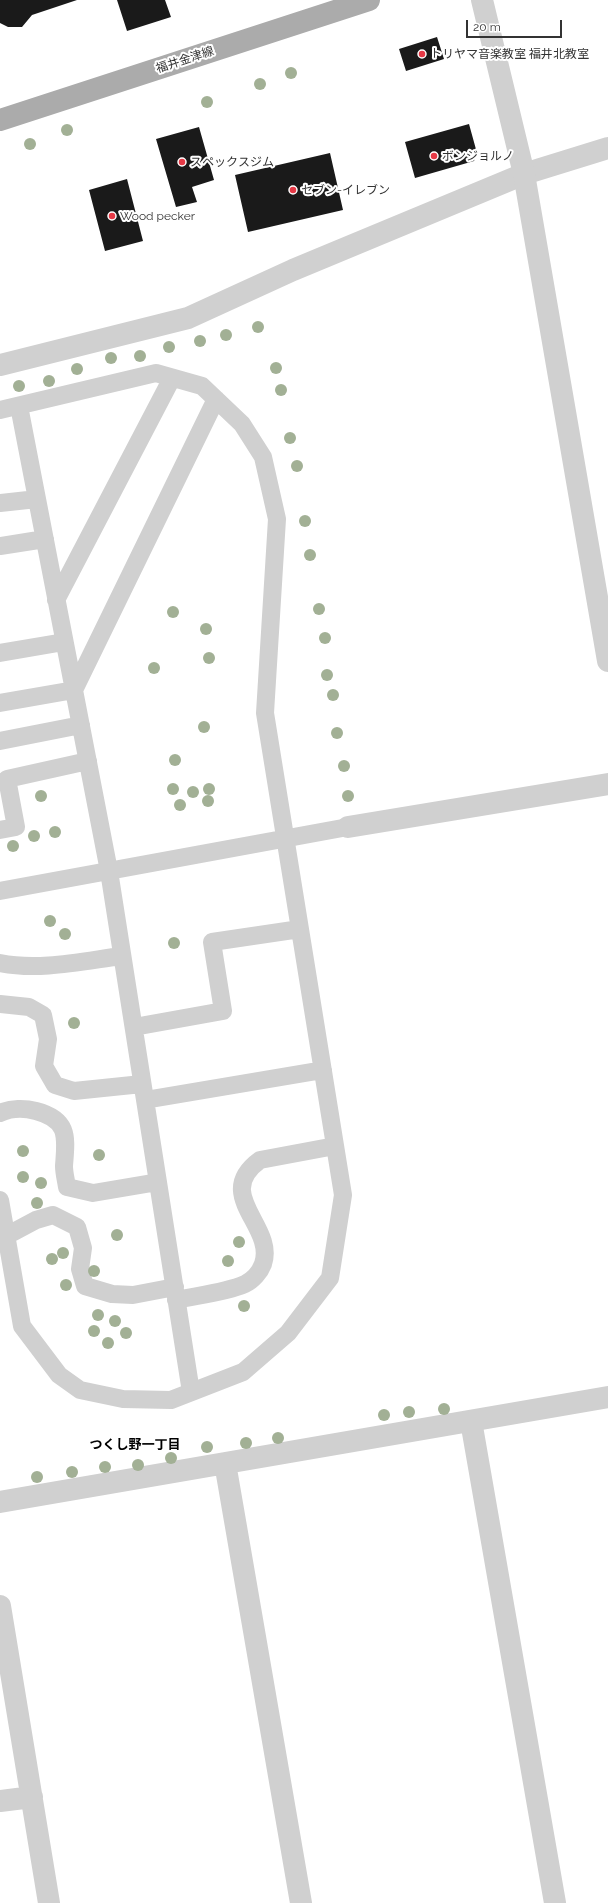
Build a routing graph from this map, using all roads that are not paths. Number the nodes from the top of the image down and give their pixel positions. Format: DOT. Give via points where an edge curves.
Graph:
graph roads {
  1 [pos="369,0"];
  2 [pos="482,0"];
  3 [pos="0,120"];
  4 [pos="608,148"];
  5 [pos="524,174"];
  6 [pos="0,365"];
  7 [pos="172,378"];
  8 [pos="216,399"];
  9 [pos="19,406"];
  10 [pos="0,410"];
  11 [pos="36,499"];
  12 [pos="0,503"];
  13 [pos="44,539"];
  14 [pos="0,546"];
  15 [pos="56,600"];
  16 [pos="64,642"];
  17 [pos="0,653"];
  18 [pos="608,661"];
  19 [pos="74,690"];
  20 [pos="0,703"];
  21 [pos="81,725"];
  22 [pos="0,741"];
  23 [pos="88,761"];
  24 [pos="608,784"];
  25 [pos="348,826"];
  26 [pos="0,830"];
  27 [pos="285,838"];
  28 [pos="109,871"];
  29 [pos="0,891"];
  30 [pos="300,929"];
  31 [pos="122,956"];
  32 [pos="0,963"];
  33 [pos="0,1004"];
  34 [pos="134,1028"];
  35 [pos="323,1070"];
  36 [pos="144,1092"];
  37 [pos="0,1113"];
  38 [pos="335,1146"];
  39 [pos="158,1182"];
  40 [pos="0,1200"];
  41 [pos="6,1236"];
  42 [pos="176,1293"];
  43 [pos="191,1392"];
  44 [pos="608,1397"];
  45 [pos="471,1420"];
  46 [pos="225,1463"];
  47 [pos="0,1502"];
  48 [pos="0,1606"];
  49 [pos="32,1797"];
  50 [pos="0,1801"];
  51 [pos="49,1903"];
  52 [pos="301,1903"];
  53 [pos="555,1903"];
  1 -- 3 [label="main road, 福井金津線"];
  2 -- 5 [label="street"];
  4 -- 5 [label="street"];
  5 -- 6 [label="street" via="292,270 188,318"];
  5 -- 18 [label="street"];
  7 -- 8 [label="lane" via="202,386"];
  7 -- 9 [label="lane" via="156,373"];
  7 -- 15 [label="lane"];
  8 -- 19 [label="lane"];
  8 -- 27 [label="lane" via="242,424 263,457 277,519 265,713"];
  9 -- 10 [label="lane"];
  9 -- 11 [label="lane"];
  11 -- 12 [label="lane"];
  11 -- 13 [label="lane"];
  13 -- 14 [label="lane"];
  13 -- 15 [label="lane"];
  15 -- 16 [label="lane"];
  16 -- 17 [label="lane"];
  16 -- 19 [label="lane"];
  19 -- 20 [label="lane"];
  19 -- 21 [label="lane"];
  21 -- 22 [label="lane"];
  21 -- 23 [label="lane"];
  23 -- 26 [label="lane" via="7,779 16,827"];
  23 -- 28 [label="lane"];
  24 -- 25 [label="street"];
  25 -- 27 [label="lane"];
  27 -- 28 [label="lane"];
  27 -- 30 [label="lane"];
  28 -- 29 [label="lane"];
  28 -- 31 [label="lane"];
  30 -- 34 [label="lane" via="212,942 223,1011"];
  30 -- 35 [label="lane"];
  31 -- 32 [label="lane" via="53,965 13,966"];
  31 -- 34 [label="lane"];
  33 -- 36 [label="lane" via="29,1007 44,1015 48,1039 44,1066 55,1085 74,1091"];
  34 -- 36 [label="lane"];
  35 -- 36 [label="lane"];
  35 -- 38 [label="lane"];
  36 -- 39 [label="lane"];
  37 -- 39 [label="lane" via="27,1108 43,1112 57,1121 67,1142 64,1168 67,1187 93,1193"];
  38 -- 42 [label="lane" via="260,1160 250,1167 241,1185 244,1205 264,1242 265,1258 261,1270 246,1283"];
  38 -- 43 [label="lane" via="343,1194 330,1278 288,1333 243,1372"];
  39 -- 42 [label="lane"];
  40 -- 41 [label="lane"];
  41 -- 42 [label="lane" via="36,1220 53,1215 77,1227 82,1248 80,1269 85,1286 112,1294"];
  41 -- 43 [label="lane" via="22,1326 59,1375 80,1390 123,1399 171,1400"];
  42 -- 43 [label="lane"];
  44 -- 45 [label="street"];
  45 -- 46 [label="street"];
  45 -- 53 [label="street"];
  46 -- 47 [label="street"];
  46 -- 52 [label="street"];
  48 -- 49 [label="street"];
  49 -- 50 [label="street"];
  49 -- 51 [label="street"];
}
